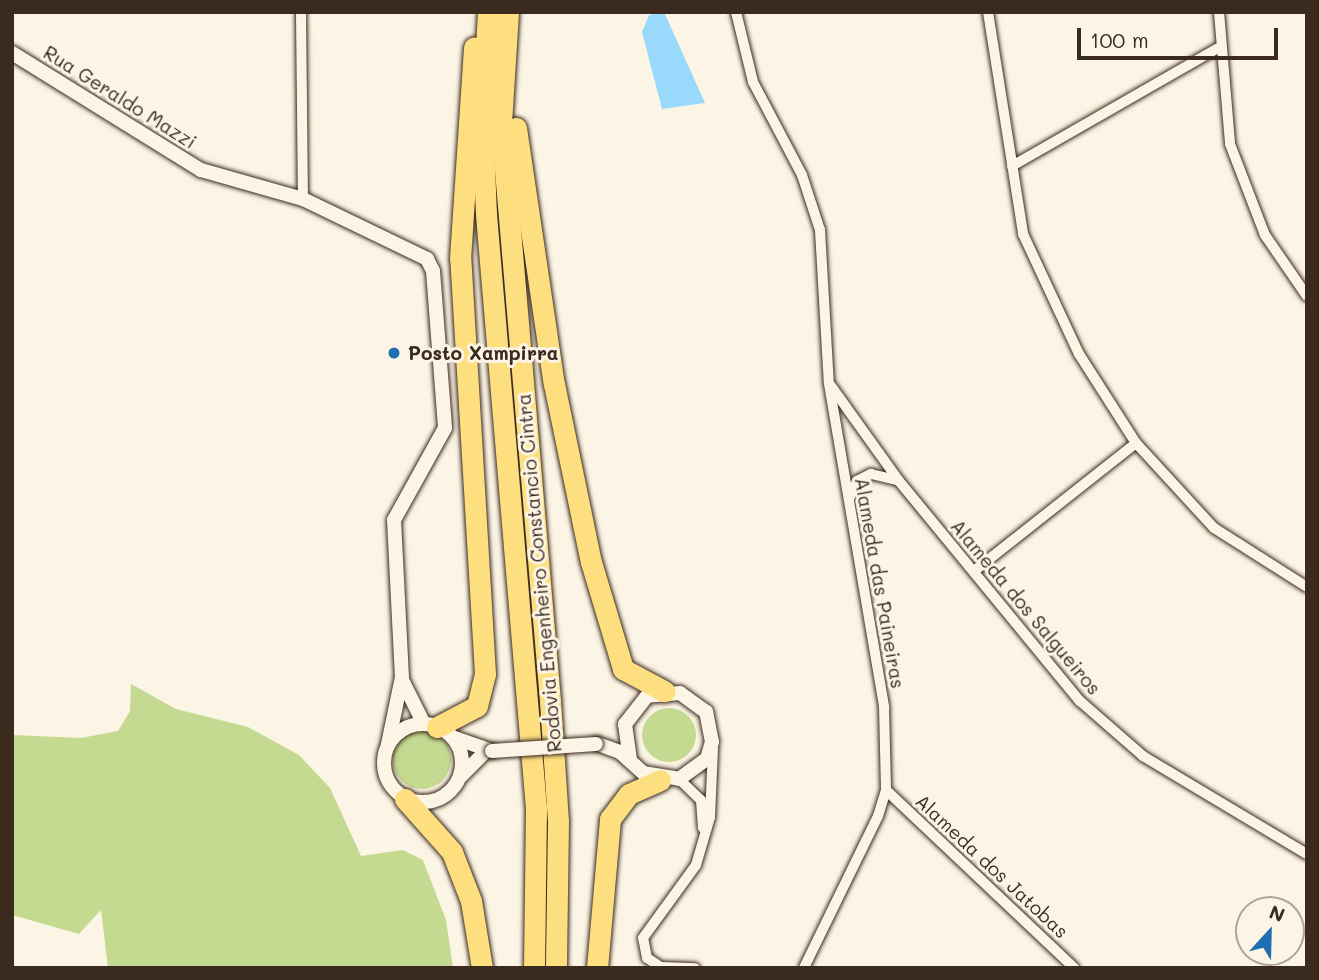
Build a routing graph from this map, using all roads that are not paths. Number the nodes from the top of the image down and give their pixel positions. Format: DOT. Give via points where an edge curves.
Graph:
graph roads {
  1 [pos="301,12"];
  2 [pos="487,12"];
  3 [pos="510,12"];
  4 [pos="736,12"];
  5 [pos="988,12"];
  6 [pos="1219,12"];
  7 [pos="1218,48"];
  8 [pos="12,53"];
  9 [pos="1012,166"];
  10 [pos="303,199"];
  11 [pos="1307,296"];
  12 [pos="829,384"];
  13 [pos="1136,443"];
  14 [pos="899,481"];
  15 [pos="848,505"];
  16 [pos="974,571"];
  17 [pos="1307,586"];
  18 [pos="401,677"];
  19 [pos="664,691"];
  20 [pos="625,724"];
  21 [pos="438,730"];
  22 [pos="712,742"];
  23 [pos="388,744"];
  24 [pos="597,744"];
  25 [pos="489,751"];
  26 [pos="630,759"];
  27 [pos="459,778"];
  28 [pos="669,779"];
  29 [pos="886,790"];
  30 [pos="405,799"];
  31 [pos="704,831"];
  32 [pos="1307,854"];
  33 [pos="658,966"];
  34 [pos="482,968"];
  35 [pos="534,968"];
  36 [pos="556,968"];
  37 [pos="597,968"];
  38 [pos="695,968"];
  39 [pos="804,968"];
  40 [pos="1074,968"];
  1 -- 10 [label="street"];
  2 -- 21 [label="highway" via="468,93 460,259 484,684 477,706"];
  2 -- 35 [label="highway, Rodovia Engenheiro Constancio Cintra" via="482,119 486,214 536,808"];
  3 -- 19 [label="highway" via="528,224 591,562 623,668"];
  3 -- 36 [label="highway, Rodovia Engenheiro Constancio Cintra" via="501,122 551,701 558,821"];
  4 -- 12 [label="street, Alameda das Paineiras" via="753,82 803,175 820,230"];
  5 -- 9 [label="street"];
  6 -- 7 [label="street"];
  7 -- 9 [label="street"];
  7 -- 11 [label="street" via="1230,144 1244,188 1265,235"];
  8 -- 10 [label="street, Rua Geraldo Mazzi" via="201,170"];
  9 -- 13 [label="street" via="1034,267"];
  10 -- 18 [label="street, Rua Geraldo Mazzi" via="414,248 433,271 445,428 394,520"];
  12 -- 14 [label="street, Alameda dos Salgueiros"];
  12 -- 15 [label="street, Alameda das Paineiras"];
  13 -- 16 [label="street"];
  13 -- 17 [label="street" via="1214,527"];
  14 -- 15 [label="street" via="878,473 864,477 852,487"];
  14 -- 16 [label="street, Alameda dos Salgueiros"];
  15 -- 29 [label="street, Alameda das Paineiras" via="884,707"];
  16 -- 32 [label="street, Alameda dos Salgueiros" via="1042,659 1113,733"];
  18 -- 21 [label="street"];
  18 -- 23 [label="street"];
  19 -- 20 [label="street" via="647,696"];
  19 -- 22 [label="street" via="695,700 706,712"];
  20 -- 24 [label="street"];
  20 -- 26 [label="street"];
  21 -- 23 [label="street" via="409,726"];
  21 -- 25 [label="street"];
  21 -- 27 [label="street" via="461,757"];
  22 -- 28 [label="street" via="701,765"];
  22 -- 31 [label="street" via="710,817"];
  23 -- 30 [label="street" via="385,775"];
  24 -- 25 [label="street, bridge"];
  24 -- 26 [label="street"];
  25 -- 27 [label="street"];
  26 -- 28 [label="street"];
  27 -- 30 [label="street" via="436,800"];
  28 -- 31 [label="street" via="701,800"];
  28 -- 37 [label="highway" via="629,794 610,819"];
  29 -- 39 [label="street" via="853,877"];
  29 -- 40 [label="street, Alameda dos Jatobas"];
  30 -- 34 [label="highway" via="452,852 471,901"];
  31 -- 33 [label="street" via="684,886 643,938 646,958"];
  33 -- 38 [label="street"];
}
